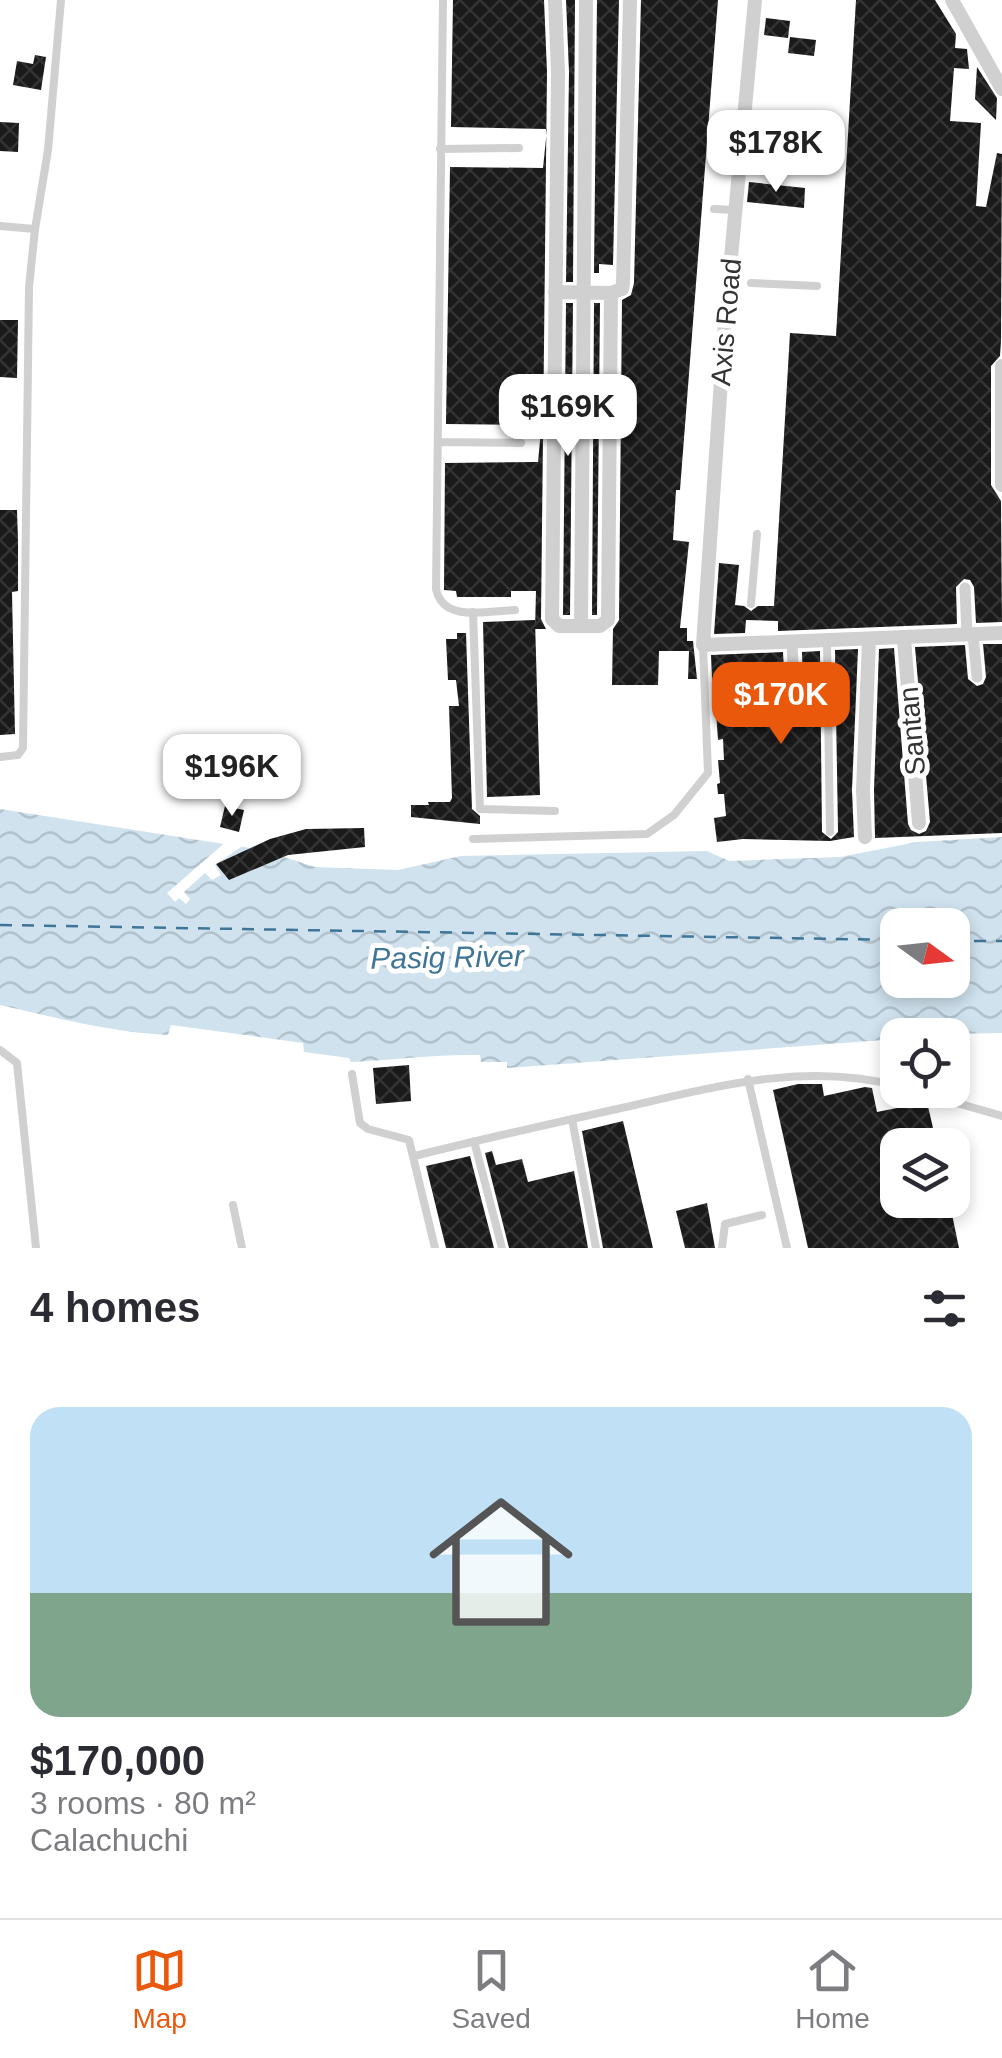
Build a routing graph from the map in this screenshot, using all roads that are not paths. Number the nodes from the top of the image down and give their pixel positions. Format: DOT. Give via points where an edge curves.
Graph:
graph roads {
  1 [pos="61,0"];
  2 [pos="443,0"];
  3 [pos="555,0"];
  4 [pos="586,0"];
  5 [pos="630,0"];
  6 [pos="755,0"];
  7 [pos="952,0"];
  8 [pos="1002,89"];
  9 [pos="518,148"];
  10 [pos="440,150"];
  11 [pos="714,209"];
  12 [pos="736,210"];
  13 [pos="0,226"];
  14 [pos="35,229"];
  15 [pos="751,283"];
  16 [pos="817,286"];
  17 [pos="584,291"];
  18 [pos="555,292"];
  19 [pos="610,293"];
  20 [pos="1002,366"];
  21 [pos="439,442"];
  22 [pos="521,443"];
  23 [pos="1002,485"];
  24 [pos="757,534"];
  25 [pos="965,588"];
  26 [pos="751,604"];
  27 [pos="515,610"];
  28 [pos="472,612"];
  29 [pos="581,626"];
  30 [pos="1002,633"];
  31 [pos="970,635"];
  32 [pos="904,639"];
  33 [pos="869,641"];
  34 [pos="827,642"];
  35 [pos="792,643"];
  36 [pos="702,645"];
  37 [pos="977,677"];
  38 [pos="794,688"];
  39 [pos="0,757"];
  40 [pos="555,811"];
  41 [pos="919,823"];
  42 [pos="830,832"];
  43 [pos="865,838"];
  44 [pos="474,840"];
  45 [pos="0,1050"];
  46 [pos="352,1074"];
  47 [pos="748,1079"];
  48 [pos="880,1081"];
  49 [pos="970,1107"];
  50 [pos="1002,1116"];
  51 [pos="572,1119"];
  52 [pos="474,1141"];
  53 [pos="415,1156"];
  54 [pos="232,1205"];
  55 [pos="762,1215"];
  56 [pos="36,1248"];
  57 [pos="242,1248"];
  58 [pos="436,1248"];
  59 [pos="502,1248"];
  60 [pos="596,1248"];
  61 [pos="722,1248"];
  62 [pos="787,1248"];
  1 -- 14 [label="lane"];
  2 -- 10 [label="lane"];
  3 -- 18 [label="street"];
  4 -- 17 [label="street"];
  5 -- 19 [label="street" via="624,283"];
  6 -- 12 [label="street, Axis Road"];
  7 -- 8 [label="street"];
  9 -- 10 [label="lane"];
  10 -- 21 [label="lane"];
  11 -- 12 [label="lane"];
  12 -- 36 [label="street, Axis Road"];
  13 -- 14 [label="lane"];
  14 -- 39 [label="lane" via="23,748"];
  15 -- 16 [label="lane"];
  17 -- 18 [label="street"];
  17 -- 19 [label="street"];
  17 -- 29 [label="street"];
  18 -- 29 [label="street" via="552,620"];
  19 -- 29 [label="street" via="608,620"];
  20 -- 23 [label="street"];
  21 -- 22 [label="lane"];
  21 -- 28 [label="lane" via="436,588 452,612"];
  24 -- 26 [label="lane"];
  25 -- 31 [label="street"];
  27 -- 28 [label="lane"];
  28 -- 40 [label="lane" via="480,809"];
  30 -- 31 [label="street"];
  31 -- 32 [label="street"];
  31 -- 37 [label="street"];
  32 -- 33 [label="street"];
  32 -- 41 [label="street, Santan"];
  33 -- 34 [label="street"];
  33 -- 43 [label="street"];
  34 -- 35 [label="street"];
  34 -- 42 [label="lane"];
  35 -- 36 [label="street"];
  35 -- 38 [label="street"];
  36 -- 44 [label="lane" via="708,773 665,824 647,834"];
  45 -- 56 [label="lane" via="18,1063"];
  46 -- 53 [label="lane" via="360,1123 409,1140"];
  47 -- 48 [label="lane" via="828,1074"];
  47 -- 51 [label="lane"];
  47 -- 62 [label="lane"];
  49 -- 50 [label="lane"];
  51 -- 52 [label="lane"];
  51 -- 60 [label="lane"];
  52 -- 53 [label="lane"];
  52 -- 59 [label="lane"];
  53 -- 58 [label="lane"];
  54 -- 57 [label="lane"];
  55 -- 61 [label="lane" via="725,1224"];
}
